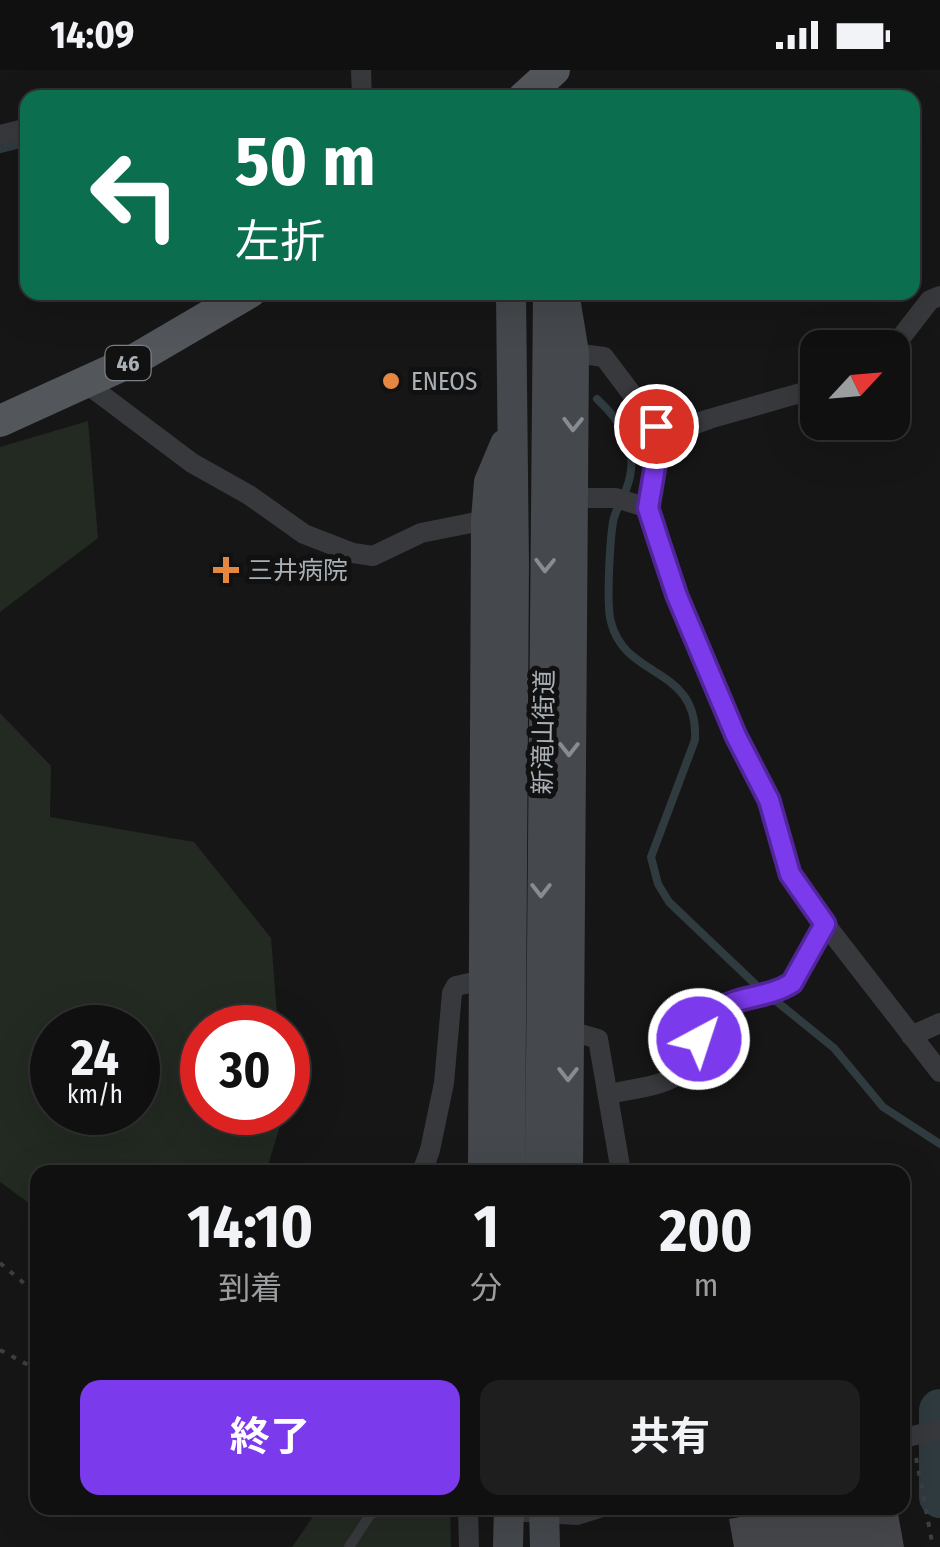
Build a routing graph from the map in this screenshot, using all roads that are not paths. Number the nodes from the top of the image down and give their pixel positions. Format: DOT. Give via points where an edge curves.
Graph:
graph roads {
  1 [pos="553,70"];
  2 [pos="532,90"];
  3 [pos="940,296"];
  4 [pos="236,300"];
  5 [pos="511,300"];
  6 [pos="548,300"];
  7 [pos="565,300"];
  8 [pos="907,330"];
  9 [pos="574,353"];
  10 [pos="88,384"];
  11 [pos="800,393"];
  12 [pos="0,421"];
  13 [pos="510,432"];
  14 [pos="660,437"];
  15 [pos="571,498"];
  16 [pos="643,507"];
  17 [pos="486,520"];
  18 [pos="825,924"];
  19 [pos="483,980"];
  20 [pos="940,1022"];
  21 [pos="568,1030"];
  22 [pos="911,1036"];
  23 [pos="940,1072"];
  24 [pos="610,1094"];
  25 [pos="425,1165"];
  26 [pos="482,1165"];
  27 [pos="510,1165"];
  28 [pos="540,1165"];
  29 [pos="568,1165"];
  30 [pos="621,1165"];
  31 [pos="940,1430"];
  32 [pos="910,1437"];
  33 [pos="370,1515"];
  34 [pos="468,1515"];
  35 [pos="509,1515"];
  36 [pos="544,1515"];
  37 [pos="349,1547"];
  38 [pos="468,1547"];
  39 [pos="508,1547"];
  40 [pos="545,1547"];
  1 -- 2 [label="main road"];
  3 -- 8 [label="street"];
  4 -- 10 [label="main road, 46"];
  5 -- 13 [label="main road, 新滝山街道"];
  6 -- 28 [label="main road, 新滝山街道, one-way"];
  7 -- 9 [label="main road"];
  9 -- 14 [label="street" via="604,357"];
  9 -- 15 [label="main road, one-way"];
  10 -- 12 [label="main road, 46"];
  10 -- 17 [label="street" via="192,464 319,542 373,556 421,533"];
  11 -- 14 [label="street"];
  13 -- 17 [label="main road" via="489,482"];
  13 -- 27 [label="main road, 新滝山街道"];
  14 -- 16 [label="street"];
  15 -- 16 [label="street" via="616,498"];
  15 -- 21 [label="main road, one-way"];
  16 -- 18 [label="street" via="736,736 769,800 790,874"];
  17 -- 19 [label="main road"];
  18 -- 22 [label="street"];
  18 -- 24 [label="street" via="799,976 784,988 709,1016 681,1073"];
  19 -- 25 [label="street" via="452,993 444,1083"];
  19 -- 26 [label="main road"];
  20 -- 22 [label="street"];
  21 -- 24 [label="street" via="598,1040"];
  21 -- 29 [label="main road, one-way"];
  22 -- 23 [label="street"];
  24 -- 30 [label="street"];
  31 -- 32 [label="street"];
  33 -- 37 [label="lane"];
  34 -- 38 [label="street"];
  35 -- 39 [label="main road"];
  36 -- 40 [label="main road"];
}
